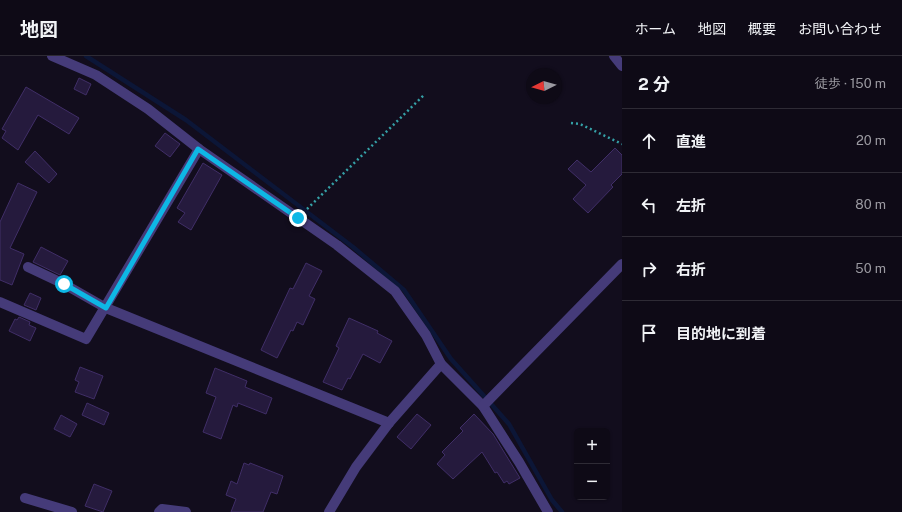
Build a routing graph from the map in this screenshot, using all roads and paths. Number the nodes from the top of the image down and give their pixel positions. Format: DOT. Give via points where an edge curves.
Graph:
graph roads {
  1 [pos="52,56"];
  2 [pos="614,56"];
  3 [pos="70,59"];
  4 [pos="622,66"];
  5 [pos="424,95"];
  6 [pos="571,123"];
  7 [pos="622,144"];
  8 [pos="198,149"];
  9 [pos="298,218"];
  10 [pos="622,264"];
  11 [pos="28,267"];
  12 [pos="0,302"];
  13 [pos="106,308"];
  14 [pos="441,364"];
  15 [pos="483,406"];
  16 [pos="390,422"];
  17 [pos="25,498"];
  18 [pos="72,512"];
  19 [pos="159,512"];
  20 [pos="186,512"];
  21 [pos="329,512"];
  22 [pos="548,512"];
  1 -- 3 [label="street"];
  2 -- 4 [label="street"];
  3 -- 8 [label="street" via="148,109"];
  5 -- 9 [label="path"];
  6 -- 7 [label="path" via="580,124"];
  8 -- 9 [label="street"];
  8 -- 13 [label="street"];
  9 -- 14 [label="street" via="338,245 395,291 426,335"];
  10 -- 15 [label="street"];
  11 -- 13 [label="street"];
  12 -- 13 [label="street" via="86,339"];
  13 -- 16 [label="street"];
  14 -- 15 [label="street"];
  14 -- 16 [label="street"];
  15 -- 22 [label="street"];
  16 -- 21 [label="street" via="356,467"];
  17 -- 18 [label="street"];
  19 -- 20 [label="street" via="162,508"];
}
